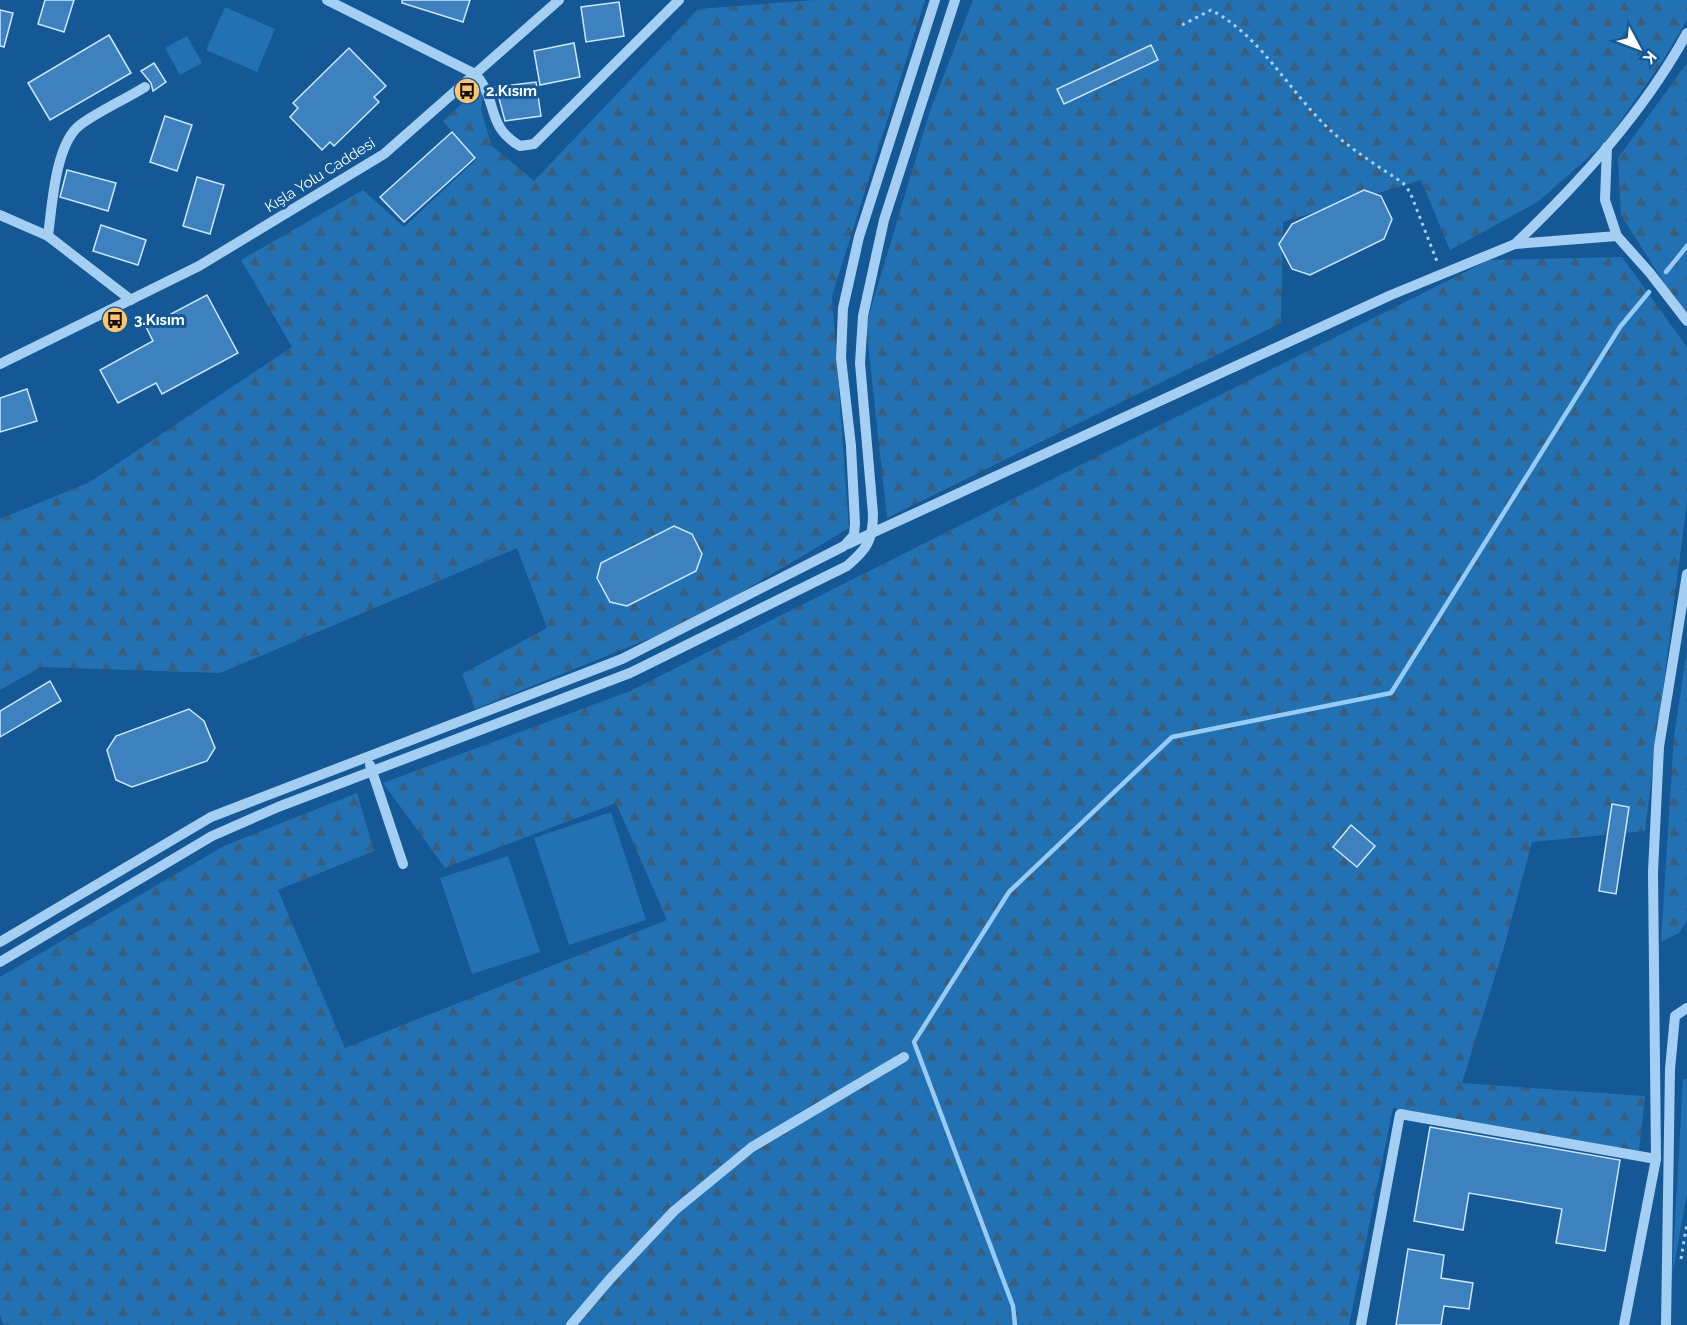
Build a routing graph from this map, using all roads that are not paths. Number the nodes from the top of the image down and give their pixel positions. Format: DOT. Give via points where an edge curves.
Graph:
graph roads {
  1 [pos="327,0"];
  2 [pos="559,0"];
  3 [pos="679,0"];
  4 [pos="935,0"];
  5 [pos="955,0"];
  6 [pos="1687,33"];
  7 [pos="475,74"];
  8 [pos="145,87"];
  9 [pos="1607,146"];
  10 [pos="0,215"];
  11 [pos="48,236"];
  12 [pos="1617,236"];
  13 [pos="1515,244"];
  14 [pos="131,300"];
  15 [pos="1687,321"];
  16 [pos="0,364"];
  17 [pos="873,533"];
  18 [pos="844,546"];
  19 [pos="1687,574"];
  20 [pos="367,756"];
  21 [pos="372,772"];
  22 [pos="403,864"];
  23 [pos="0,942"];
  24 [pos="0,962"];
  25 [pos="1687,1008"];
  26 [pos="904,1057"];
  27 [pos="1656,1159"];
  28 [pos="572,1325"];
  29 [pos="1361,1325"];
  30 [pos="1624,1325"];
  31 [pos="1666,1325"];
  1 -- 7 [label="street"];
  2 -- 7 [label="street, Kışla Yolu Caddesi"];
  3 -- 7 [label="street" via="534,144 520,146 506,138 483,83"];
  4 -- 18 [label="street" via="859,237 843,308 842,358 855,524 854,535"];
  5 -- 17 [label="street" via="884,220 863,316 860,363"];
  6 -- 9 [label="street" via="1671,62"];
  7 -- 14 [label="street, Kışla Yolu Caddesi" via="384,154 199,266"];
  8 -- 11 [label="street" via="78,126 60,163"];
  9 -- 12 [label="street" via="1605,200"];
  9 -- 13 [label="street" via="1566,195"];
  10 -- 11 [label="street"];
  11 -- 14 [label="street"];
  12 -- 13 [label="street"];
  12 -- 15 [label="street"];
  13 -- 17 [label="street" via="1147,405"];
  14 -- 16 [label="street, Kışla Yolu Caddesi"];
  17 -- 18 [label="street"];
  17 -- 21 [label="street" via="861,554 847,566 630,673"];
  18 -- 20 [label="street" via="622,659"];
  19 -- 27 [label="street" via="1659,747 1653,872"];
  20 -- 21 [label="street"];
  20 -- 23 [label="street" via="211,817"];
  21 -- 22 [label="street"];
  21 -- 24 [label="street" via="212,836"];
  25 -- 31 [label="street" via="1675,1016 1671,1057"];
  26 -- 28 [label="street" via="752,1147 674,1211"];
  27 -- 29 [label="street" via="1400,1114"];
  27 -- 30 [label="street"];
}
